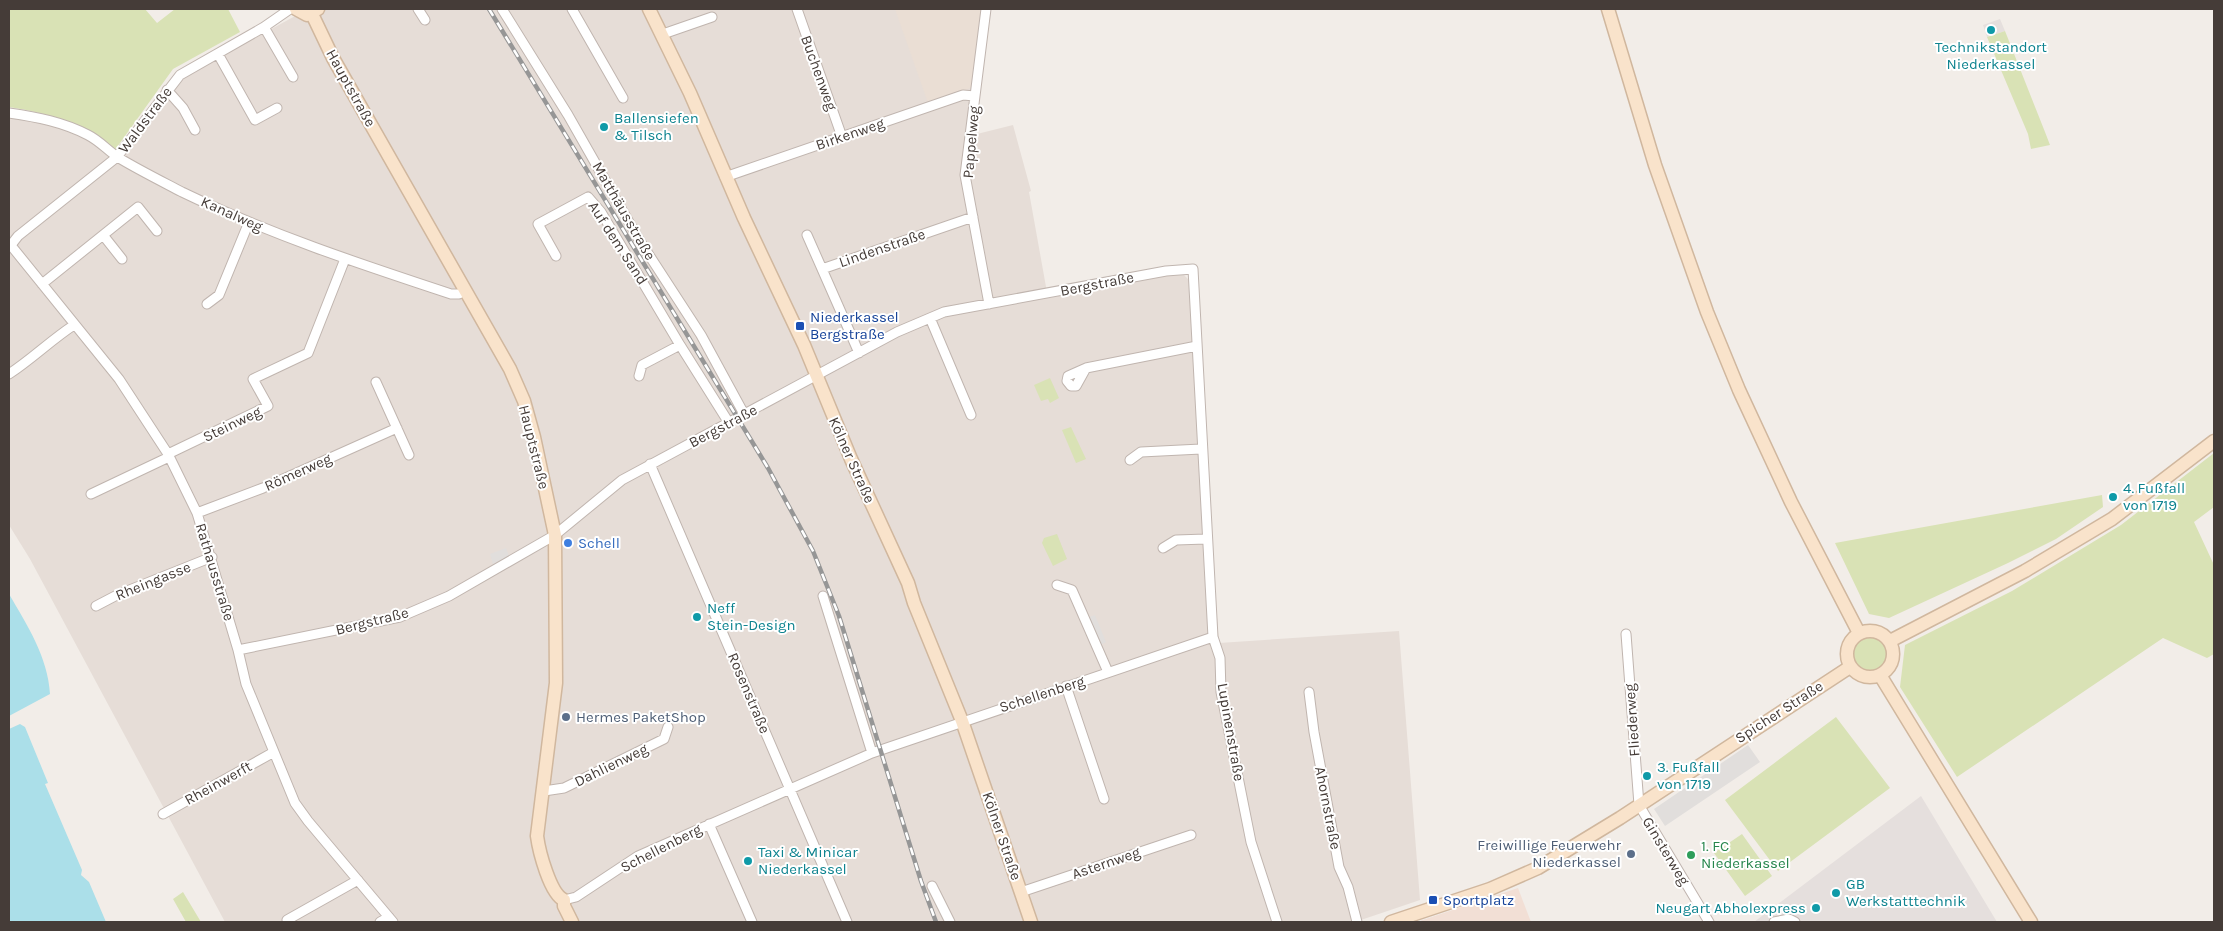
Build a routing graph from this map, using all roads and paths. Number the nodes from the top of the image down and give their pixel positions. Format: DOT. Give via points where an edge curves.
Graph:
graph roads {
  1 [pos="290,9"];
  2 [pos="296,9"];
  3 [pos="418,9"];
  4 [pos="502,9"];
  5 [pos="572,9"];
  6 [pos="649,9"];
  7 [pos="797,9"];
  8 [pos="986,9"];
  9 [pos="1608,9"];
  10 [pos="315,11"];
  11 [pos="712,17"];
  12 [pos="425,20"];
  13 [pos="264,27"];
  14 [pos="663,34"];
  15 [pos="218,54"];
  16 [pos="293,77"];
  17 [pos="167,90"];
  18 [pos="975,96"];
  19 [pos="623,98"];
  20 [pos="277,108"];
  21 [pos="9,113"];
  22 [pos="195,130"];
  23 [pos="842,137"];
  24 [pos="117,157"];
  25 [pos="725,177"];
  26 [pos="973,217"];
  27 [pos="249,222"];
  28 [pos="158,231"];
  29 [pos="103,235"];
  30 [pos="807,235"];
  31 [pos="10,244"];
  32 [pos="556,256"];
  33 [pos="122,259"];
  34 [pos="345,259"];
  35 [pos="822,270"];
  36 [pos="42,284"];
  37 [pos="465,291"];
  38 [pos="208,304"];
  39 [pos="989,304"];
  40 [pos="1195,309"];
  41 [pos="930,318"];
  42 [pos="74,325"];
  43 [pos="680,345"];
  44 [pos="1197,346"];
  45 [pos="859,353"];
  46 [pos="1086,368"];
  47 [pos="9,374"];
  48 [pos="639,376"];
  49 [pos="816,376"];
  50 [pos="376,382"];
  51 [pos="744,414"];
  52 [pos="971,415"];
  53 [pos="729,422"];
  54 [pos="397,428"];
  55 [pos="2214,441"];
  56 [pos="1202,449"];
  57 [pos="409,455"];
  58 [pos="169,456"];
  59 [pos="1130,460"];
  60 [pos="650,464"];
  61 [pos="91,494"];
  62 [pos="197,513"];
  63 [pos="555,535"];
  64 [pos="1206,539"];
  65 [pos="1163,548"];
  66 [pos="212,557"];
  67 [pos="1057,585"];
  68 [pos="823,596"];
  69 [pos="96,606"];
  70 [pos="1859,633"];
  71 [pos="1626,634"];
  72 [pos="1212,637"];
  73 [pos="1890,641"];
  74 [pos="238,650"];
  75 [pos="1850,667"];
  76 [pos="1108,672"];
  77 [pos="1880,675"];
  78 [pos="1066,686"];
  79 [pos="1310,692"];
  80 [pos="962,721"];
  81 [pos="668,727"];
  82 [pos="274,752"];
  83 [pos="872,752"];
  84 [pos="544,790"];
  85 [pos="790,790"];
  86 [pos="1104,799"];
  87 [pos="1639,805"];
  88 [pos="163,814"];
  89 [pos="709,824"];
  90 [pos="1192,835"];
  91 [pos="358,880"];
  92 [pos="932,886"];
  93 [pos="1021,892"];
  94 [pos="564,900"];
  95 [pos="288,920"];
  96 [pos="391,920"];
  97 [pos="380,922"];
  98 [pos="572,922"];
  99 [pos="752,922"];
  100 [pos="847,922"];
  101 [pos="950,922"];
  102 [pos="1031,922"];
  103 [pos="1277,922"];
  104 [pos="1357,922"];
  105 [pos="1391,922"];
  106 [pos="1709,922"];
  107 [pos="1774,922"];
  108 [pos="1795,922"];
  109 [pos="2031,922"];
  1 -- 13 [label="street, Waldstraße"];
  2 -- 10 [label="street" via="302,14"];
  3 -- 12 [label="street"];
  4 -- 51 [label="street, Matthäusstraße" via="568,115 638,238 701,335"];
  5 -- 19 [label="street"];
  6 -- 14 [label="street, Kölner Straße"];
  7 -- 23 [label="street, Buchenweg"];
  8 -- 18 [label="street, Pappelweg"];
  9 -- 70 [label="street" via="1660,180 1707,312 1791,502"];
  10 -- 37 [label="street, Hauptstraße" via="333,58"];
  11 -- 14 [label="street"];
  13 -- 15 [label="street, Waldstraße"];
  13 -- 16 [label="street"];
  14 -- 25 [label="street, Kölner Straße"];
  15 -- 17 [label="street, Waldstraße" via="180,74"];
  15 -- 20 [label="street" via="255,120"];
  17 -- 22 [label="street" via="183,108"];
  17 -- 24 [label="street, Waldstraße"];
  18 -- 23 [label="street, Birkenweg" via="963,95"];
  18 -- 26 [label="street, Pappelweg" via="965,175"];
  21 -- 24 [label="street, Kanalweg" via="33,116 72,128 90,136"];
  23 -- 25 [label="street, Birkenweg"];
  24 -- 27 [label="street, Kanalweg" via="182,192"];
  24 -- 31 [label="street, Waldstraße"];
  25 -- 49 [label="street, Kölner Straße"];
  26 -- 35 [label="street, Lindenstraße"];
  26 -- 39 [label="street, Pappelweg"];
  27 -- 34 [label="street, Kanalweg"];
  27 -- 38 [label="street" via="219,295"];
  28 -- 29 [label="street" via="138,207"];
  29 -- 33 [label="street"];
  29 -- 36 [label="street"];
  30 -- 35 [label="street"];
  31 -- 36 [label="street, Rathausstraße"];
  32 -- 43 [label="street, Auf dem Sand" via="538,224 588,196 632,261"];
  34 -- 37 [label="street, Kanalweg" via="451,294"];
  34 -- 58 [label="street, Steinweg" via="308,353 253,379 268,406"];
  35 -- 45 [label="street, Lindenstraße"];
  36 -- 42 [label="street, Rathausstraße"];
  37 -- 63 [label="street, Hauptstraße" via="510,368 524,401"];
  39 -- 40 [label="street, Bergstraße" via="1166,271 1193,269"];
  39 -- 41 [label="street, Bergstraße" via="944,312"];
  40 -- 44 [label="street, Lupinenstraße"];
  41 -- 45 [label="street, Bergstraße"];
  41 -- 52 [label="street"];
  42 -- 47 [label="street"];
  42 -- 58 [label="street, Rathausstraße" via="119,379"];
  43 -- 48 [label="street" via="642,365"];
  43 -- 53 [label="street, Auf dem Sand"];
  44 -- 46 [label="street"];
  44 -- 56 [label="street, Lupinenstraße"];
  45 -- 49 [label="street, Bergstraße"];
  49 -- 51 [label="street, Bergstraße"];
  49 -- 80 [label="street, Kölner Straße" via="908,583"];
  50 -- 54 [label="street"];
  51 -- 53 [label="street, Bergstraße"];
  53 -- 60 [label="street, Bergstraße"];
  54 -- 57 [label="street"];
  54 -- 62 [label="street, Römerweg" via="263,488"];
  55 -- 73 [label="street" via="2112,519 2025,571"];
  56 -- 59 [label="street" via="1141,452"];
  56 -- 64 [label="street, Lupinenstraße"];
  58 -- 61 [label="street"];
  58 -- 62 [label="street, Rathausstraße"];
  60 -- 63 [label="street, Bergstraße" via="622,480"];
  60 -- 85 [label="street, Rosenstraße"];
  62 -- 66 [label="street, Rathausstraße"];
  63 -- 74 [label="street, Bergstraße" via="449,596 400,617"];
  63 -- 84 [label="street, Hauptstraße" via="556,683"];
  64 -- 65 [label="street" via="1176,540"];
  64 -- 72 [label="street, Lupinenstraße"];
  66 -- 69 [label="street, Rheingasse"];
  66 -- 74 [label="street, Rathausstraße"];
  67 -- 76 [label="street" via="1072,590"];
  68 -- 83 [label="street"];
  70 -- 73 [label="street" via="1879,632"];
  70 -- 75 [label="street" via="1848,644"];
  71 -- 87 [label="street, Fliederweg"];
  72 -- 76 [label="street, Schellenberg"];
  72 -- 103 [label="street, Lupinenstraße" via="1220,658 1222,692 1251,842"];
  73 -- 77 [label="street" via="1893,648 1891,664"];
  74 -- 82 [label="street, Rathausstraße" via="246,684"];
  75 -- 77 [label="street" via="1867,678"];
  75 -- 87 [label="street, Spicher Straße"];
  76 -- 78 [label="street, Schellenberg"];
  77 -- 109 [label="street"];
  78 -- 80 [label="street, Schellenberg"];
  78 -- 86 [label="street"];
  79 -- 104 [label="street, Ahornstraße" via="1339,867"];
  80 -- 83 [label="street, Schellenberg"];
  80 -- 93 [label="street, Kölner Straße"];
  81 -- 84 [label="street, Dahlienweg" via="664,739 564,788"];
  82 -- 88 [label="street, Rheinwerft"];
  82 -- 91 [label="street, Rathausstraße" via="295,803"];
  83 -- 85 [label="street, Schellenberg"];
  84 -- 94 [label="street, Hauptstraße" via="537,836 540,856 557,893"];
  85 -- 89 [label="street, Schellenberg"];
  85 -- 100 [label="street, Rosenstraße"];
  87 -- 105 [label="street, Spicher Straße" via="1523,876"];
  87 -- 106 [label="street, Ginsterweg"];
  89 -- 94 [label="street, Schellenberg" via="638,856 576,897"];
  89 -- 99 [label="street"];
  90 -- 93 [label="street, Asternweg"];
  91 -- 95 [label="street"];
  91 -- 96 [label="street, Rathausstraße"];
  92 -- 101 [label="street"];
  93 -- 102 [label="street, Kölner Straße"];
  94 -- 98 [label="street, Hauptstraße"];
  96 -- 97 [label="street, Rathausstraße"];
  107 -- 108 [label="street" via="1789,919"];
}
